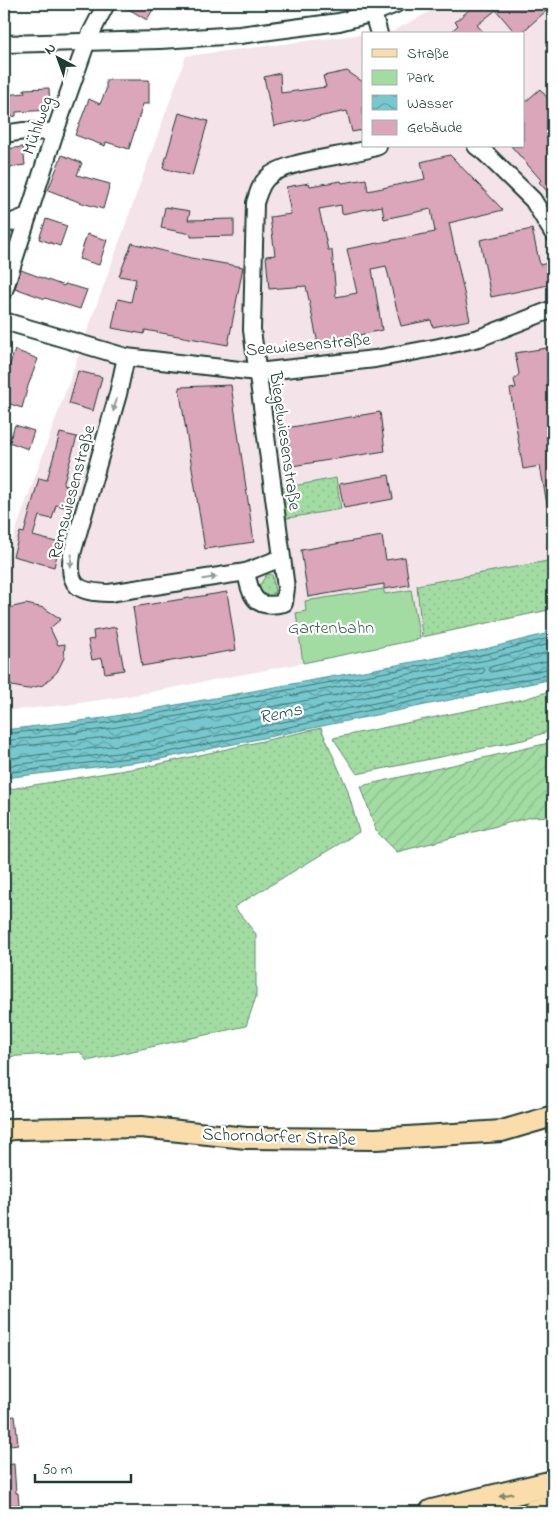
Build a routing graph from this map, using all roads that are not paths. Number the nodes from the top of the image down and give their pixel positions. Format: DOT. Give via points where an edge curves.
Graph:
graph roads {
  1 [pos="106,4"];
  2 [pos="396,4"];
  3 [pos="373,13"];
  4 [pos="378,32"];
  5 [pos="87,41"];
  6 [pos="4,44"];
  7 [pos="55,132"];
  8 [pos="4,134"];
  9 [pos="369,148"];
  10 [pos="479,148"];
  11 [pos="28,216"];
  12 [pos="4,225"];
  13 [pos="553,233"];
  14 [pos="4,291"];
  15 [pos="553,309"];
  16 [pos="4,321"];
  17 [pos="126,357"];
  18 [pos="257,372"];
  19 [pos="281,558"];
  20 [pos="246,572"];
  21 [pos="553,1116"];
  22 [pos="4,1131"];
  23 [pos="553,1483"];
  24 [pos="553,1507"];
  25 [pos="432,1512"];
  26 [pos="534,1512"];
  1 -- 5 [label="street, Mühlweg"];
  2 -- 3 [label="street"];
  3 -- 4 [label="street"];
  3 -- 5 [label="street" via="339,22 240,35"];
  5 -- 6 [label="street"];
  5 -- 7 [label="street, Mühlweg"];
  7 -- 8 [label="street"];
  7 -- 11 [label="street, Mühlweg"];
  9 -- 18 [label="street, Biegelwiesenstraße" via="281,168 259,189 252,330"];
  10 -- 13 [label="street" via="533,200"];
  11 -- 12 [label="street"];
  11 -- 14 [label="street, Mühlweg"];
  15 -- 18 [label="street, Seewiesenstraße" via="479,338 439,347 376,359"];
  16 -- 17 [label="street, Seewiesenstraße"];
  17 -- 18 [label="street, Seewiesenstraße"];
  17 -- 20 [label="street, Remswiesenstraße, one-way" via="72,554 72,580 92,592 109,593"];
  18 -- 19 [label="street, Biegelwiesenstraße"];
  19 -- 20 [label="street"];
  19 -- 20 [label="street, Biegelwiesenstraße" via="286,588 284,603 272,606 256,600"];
  21 -- 22 [label="main road, Schorndorfer Straße" via="502,1131 376,1139 246,1138 141,1127"];
  23 -- 25 [label="highway, one-way"];
  24 -- 26 [label="highway"];
}
